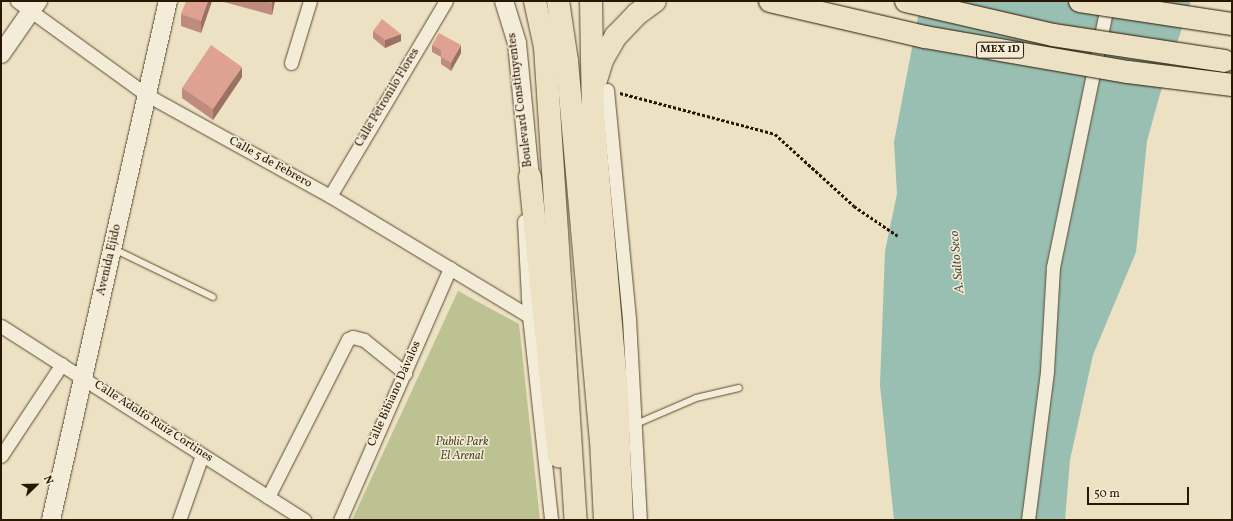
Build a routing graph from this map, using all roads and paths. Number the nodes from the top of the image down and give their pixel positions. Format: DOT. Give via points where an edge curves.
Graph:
graph roads {
  1 [pos="168,1"];
  2 [pos="310,1"];
  3 [pos="446,1"];
  4 [pos="504,1"];
  5 [pos="535,1"];
  6 [pos="558,1"];
  7 [pos="591,1"];
  8 [pos="655,1"];
  9 [pos="770,1"];
  10 [pos="906,1"];
  11 [pos="1080,1"];
  12 [pos="1108,1"];
  13 [pos="29,4"];
  14 [pos="1232,24"];
  15 [pos="1,54"];
  16 [pos="1228,61"];
  17 [pos="291,62"];
  18 [pos="1232,85"];
  19 [pos="600,91"];
  20 [pos="147,95"];
  21 [pos="530,177"];
  22 [pos="330,196"];
  23 [pos="898,236"];
  24 [pos="112,248"];
  25 [pos="450,268"];
  26 [pos="213,297"];
  27 [pos="529,316"];
  28 [pos="1,326"];
  29 [pos="62,364"];
  30 [pos="405,373"];
  31 [pos="84,377"];
  32 [pos="739,388"];
  33 [pos="636,424"];
  34 [pos="202,455"];
  35 [pos="1,456"];
  36 [pos="268,497"];
  37 [pos="51,520"];
  38 [pos="178,520"];
  39 [pos="304,520"];
  40 [pos="340,520"];
  41 [pos="550,520"];
  42 [pos="565,520"];
  43 [pos="576,520"];
  44 [pos="605,520"];
  45 [pos="622,520"];
  46 [pos="640,520"];
  47 [pos="1028,520"];
  1 -- 20 [label="street, Avenida Ejido"];
  2 -- 17 [label="street"];
  3 -- 22 [label="street, Calle Petronilo Flores"];
  4 -- 21 [label="street, Boulevard Constituyentes" via="517,43"];
  5 -- 43 [label="highway" via="545,47"];
  6 -- 44 [label="highway" via="567,61 601,439"];
  7 -- 19 [label="highway"];
  8 -- 19 [label="highway" via="637,14 616,36 602,60"];
  9 -- 18 [label="highway, MEX 1D, bridge" via="925,37 1128,72"];
  10 -- 16 [label="highway, MEX 1D, bridge" via="1053,35"];
  11 -- 14 [label="highway, bridge"];
  12 -- 47 [label="street" via="1053,267 1047,371"];
  13 -- 15 [label="street"];
  13 -- 20 [label="street, Calle 5 de Febrero"];
  19 -- 23 [label="path" via="775,134 854,206"];
  19 -- 33 [label="street"];
  19 -- 45 [label="highway"];
  20 -- 22 [label="street, Calle 5 de Febrero"];
  20 -- 24 [label="street, Avenida Ejido"];
  21 -- 27 [label="street" via="523,186"];
  21 -- 42 [label="highway"];
  22 -- 25 [label="street, Calle 5 de Febrero"];
  24 -- 26 [label="lane"];
  24 -- 31 [label="street, Avenida Ejido"];
  25 -- 27 [label="street, Calle 5 de Febrero"];
  25 -- 30 [label="street, Calle Bibiano Dávalos"];
  27 -- 41 [label="street"];
  28 -- 29 [label="street, Calle Adolfo Ruíz Cortines"];
  29 -- 31 [label="street, Calle Adolfo Ruíz Cortines"];
  29 -- 35 [label="street"];
  30 -- 36 [label="street" via="364,340 353,337 348,339"];
  30 -- 40 [label="street, Calle Bibiano Dávalos"];
  31 -- 34 [label="street, Calle Adolfo Ruíz Cortines"];
  31 -- 37 [label="street, Avenida Ejido"];
  32 -- 33 [label="lane" via="696,398"];
  33 -- 46 [label="street"];
  34 -- 36 [label="street, Calle Adolfo Ruíz Cortines"];
  34 -- 38 [label="street"];
  36 -- 39 [label="street, Calle Adolfo Ruíz Cortines"];
}
